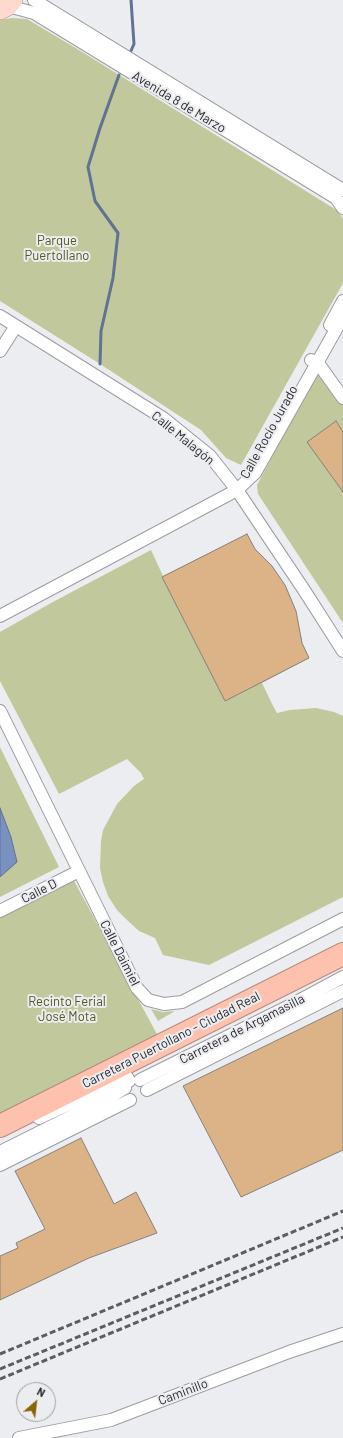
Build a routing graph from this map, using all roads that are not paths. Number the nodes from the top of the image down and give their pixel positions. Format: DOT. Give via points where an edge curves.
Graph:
graph roads {
  1 [pos="34,0"];
  2 [pos="7,5"];
  3 [pos="343,190"];
  4 [pos="343,208"];
  5 [pos="343,301"];
  6 [pos="0,316"];
  7 [pos="343,317"];
  8 [pos="16,326"];
  9 [pos="0,351"];
  10 [pos="314,361"];
  11 [pos="343,398"];
  12 [pos="237,490"];
  13 [pos="0,616"];
  14 [pos="343,651"];
  15 [pos="0,711"];
  16 [pos="79,871"];
  17 [pos="0,911"];
  18 [pos="343,919"];
  19 [pos="343,954"];
  20 [pos="343,977"];
  21 [pos="343,990"];
  22 [pos="135,1085"];
  23 [pos="130,1100"];
  24 [pos="97,1103"];
  25 [pos="103,1114"];
  26 [pos="4,1124"];
  27 [pos="0,1152"];
  28 [pos="0,1165"];
  29 [pos="343,1334"];
  30 [pos="19,1438"];
  1 -- 3 [label="street, Avenida 8 de Marzo"];
  2 -- 4 [label="street, Avenida 8 de Marzo" via="34,13 336,198"];
  5 -- 10 [label="street, Calle Rocío Jurado"];
  6 -- 8 [label="street, Calle Malagón"];
  7 -- 10 [label="street, Calle Rocío Jurado"];
  8 -- 9 [label="street"];
  8 -- 12 [label="street, Calle Malagón" via="163,418 210,456"];
  10 -- 11 [label="street"];
  10 -- 12 [label="street, Calle Rocío Jurado"];
  12 -- 13 [label="street"];
  12 -- 14 [label="street, Calle Malagón"];
  15 -- 16 [label="street, Calle Daimiel"];
  16 -- 17 [label="street, Calle D"];
  16 -- 18 [label="street, Calle Daimiel" via="137,988 148,1000 164,1004 182,1002"];
  19 -- 26 [label="highway, Carretera Puertollano - Ciudad Real"];
  20 -- 22 [label="street, Carretera de Argamasilla"];
  21 -- 22 [label="street, Carretera de Argamasilla"];
  22 -- 23 [label="street" via="125,1095"];
  22 -- 23 [label="street, Carretera de Argamasilla" via="146,1094 142,1100"];
  22 -- 24 [label="street, Carretera de Argamasilla"];
  22 -- 26 [label="street, Carretera de Argamasilla" via="127,1077 34,1120"];
  23 -- 25 [label="street, Carretera de Argamasilla"];
  24 -- 25 [label="street"];
  24 -- 27 [label="street, Carretera de Argamasilla"];
  25 -- 28 [label="street, Carretera de Argamasilla"];
  29 -- 30 [label="street, Caminillo" via="111,1420"];
}
